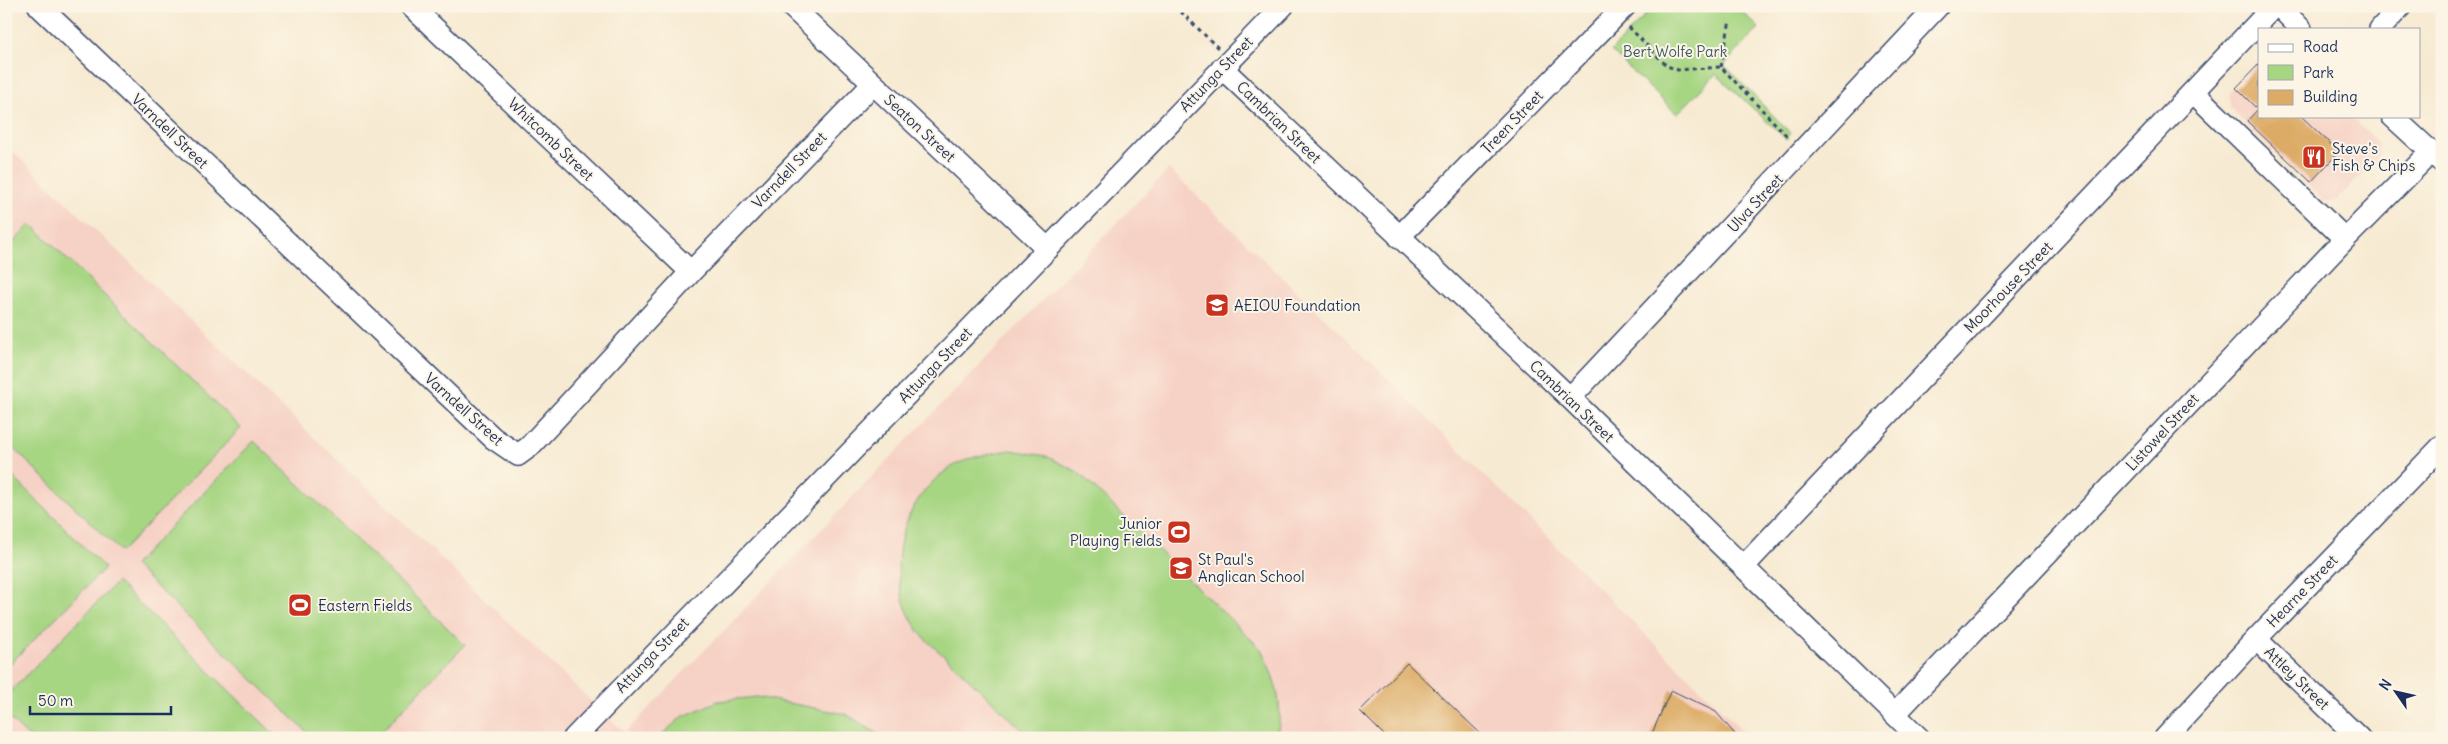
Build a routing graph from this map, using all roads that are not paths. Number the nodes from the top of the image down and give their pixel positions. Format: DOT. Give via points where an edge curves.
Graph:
graph roads {
  1 [pos="39,6"];
  2 [pos="411,6"];
  3 [pos="791,6"];
  4 [pos="1283,6"];
  5 [pos="1938,6"];
  6 [pos="2274,6"];
  7 [pos="2279,6"];
  8 [pos="2401,6"];
  9 [pos="1627,16"];
  10 [pos="2301,28"];
  11 [pos="2381,28"];
  12 [pos="1222,60"];
  13 [pos="873,84"];
  14 [pos="2193,92"];
  15 [pos="2394,118"];
  16 [pos="2436,157"];
  17 [pos="1399,237"];
  18 [pos="2344,239"];
  19 [pos="1048,249"];
  20 [pos="691,272"];
  21 [pos="1570,398"];
  22 [pos="2442,446"];
  23 [pos="1742,567"];
  24 [pos="2256,639"];
  25 [pos="1895,714"];
  26 [pos="580,731"];
  27 [pos="1919,738"];
  28 [pos="2165,738"];
  29 [pos="2359,738"];
  1 -- 20 [label="street, Varndell Street" via="493,438 518,455"];
  2 -- 20 [label="street, Whitcomb Street"];
  3 -- 13 [label="street, Seaton Street"];
  4 -- 12 [label="street, Attunga Street"];
  5 -- 21 [label="street, Ulva Street"];
  6 -- 14 [label="street, Moorhouse Street"];
  7 -- 10 [label="street"];
  8 -- 11 [label="street"];
  9 -- 17 [label="street, Treen Street"];
  12 -- 17 [label="street, Cambrian Street"];
  12 -- 19 [label="street, Attunga Street"];
  13 -- 19 [label="street, Seaton Street"];
  13 -- 20 [label="street, Varndell Street"];
  14 -- 18 [label="street"];
  14 -- 23 [label="street, Moorhouse Street"];
  15 -- 16 [label="street"];
  16 -- 18 [label="street, Listowel Street"];
  17 -- 21 [label="street, Cambrian Street"];
  18 -- 25 [label="street, Listowel Street"];
  19 -- 26 [label="street, Attunga Street"];
  21 -- 23 [label="street, Cambrian Street"];
  22 -- 24 [label="street, Hearne Street"];
  23 -- 25 [label="street, Cambrian Street"];
  24 -- 28 [label="street, Hearne Street"];
  24 -- 29 [label="street, Attley Street"];
  25 -- 27 [label="street, Cambrian Street"];
}
